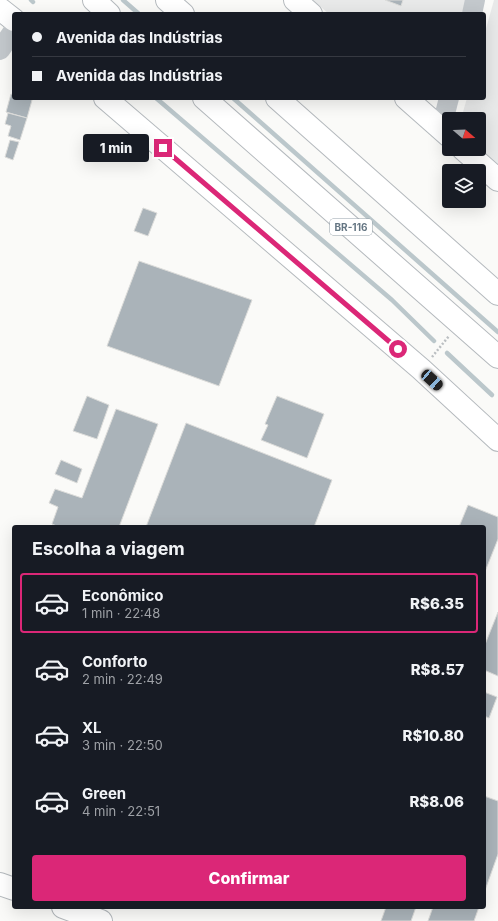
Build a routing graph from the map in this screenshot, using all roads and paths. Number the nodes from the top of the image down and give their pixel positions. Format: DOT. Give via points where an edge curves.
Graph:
graph roads {
  1 [pos="94,0"];
  2 [pos="167,0"];
  3 [pos="295,0"];
  4 [pos="475,0"];
  5 [pos="0,9"];
  6 [pos="107,12"];
  7 [pos="181,12"];
  8 [pos="309,12"];
  9 [pos="472,12"];
  10 [pos="12,18"];
  11 [pos="12,33"];
  12 [pos="0,50"];
  13 [pos="107,100"];
  14 [pos="206,100"];
  15 [pos="279,100"];
  16 [pos="408,100"];
  17 [pos="449,100"];
  18 [pos="447,112"];
  19 [pos="442,130"];
  20 [pos="471,156"];
  21 [pos="498,180"];
  22 [pos="467,266"];
  23 [pos="498,273"];
  24 [pos="498,294"];
  25 [pos="450,335"];
  26 [pos="498,357"];
  27 [pos="421,369"];
  28 [pos="498,440"];
  29 [pos="0,884"];
  30 [pos="12,888"];
  31 [pos="68,909"];
  32 [pos="101,921"];
  1 -- 6 [label="main road"];
  2 -- 7 [label="main road"];
  3 -- 8 [label="main road"];
  4 -- 9 [label="street"];
  5 -- 10 [label="main road"];
  11 -- 12 [label="street"];
  13 -- 27 [label="main road"];
  14 -- 26 [label="main road, BR-116"];
  15 -- 22 [label="main road"];
  16 -- 19 [label="main road"];
  17 -- 18 [label="street"];
  20 -- 21 [label="main road"];
  22 -- 23 [label="main road"];
  22 -- 24 [label="main road"];
  25 -- 27 [label="path"];
  27 -- 28 [label="main road"];
  29 -- 30 [label="main road"];
  31 -- 32 [label="main road"];
}
